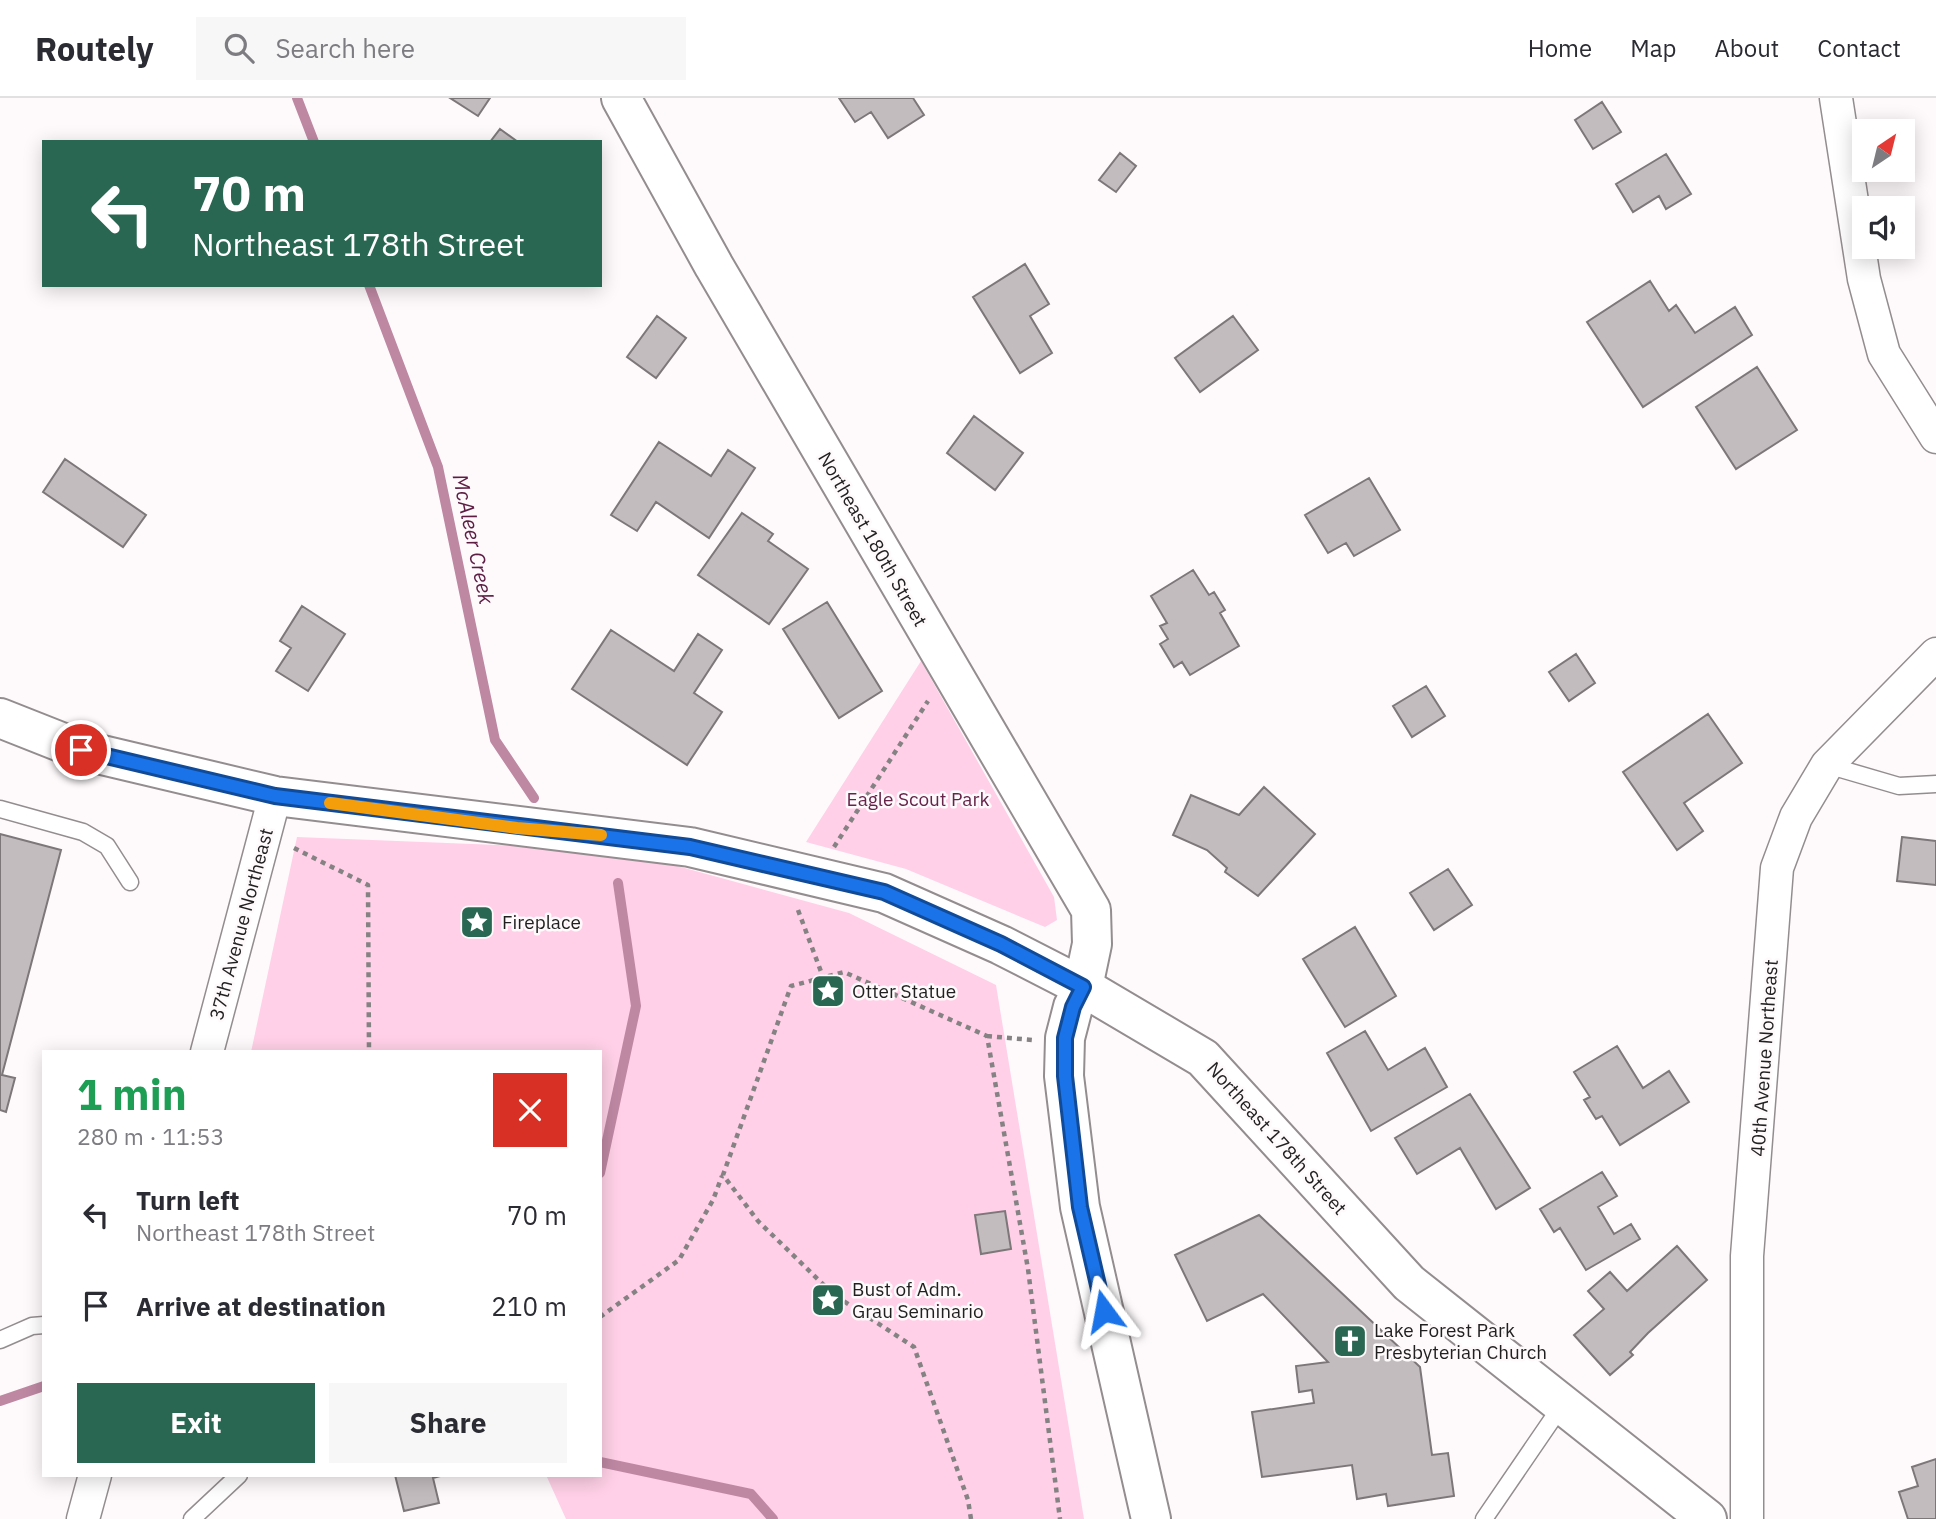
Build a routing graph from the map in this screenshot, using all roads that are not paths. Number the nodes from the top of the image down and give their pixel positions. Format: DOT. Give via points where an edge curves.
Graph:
graph roads {
  1 [pos="621,98"];
  2 [pos="1836,98"];
  3 [pos="1936,437"];
  4 [pos="1934,659"];
  5 [pos="0,718"];
  6 [pos="1827,765"];
  7 [pos="1936,784"];
  8 [pos="275,796"];
  9 [pos="0,809"];
  10 [pos="130,882"];
  11 [pos="1083,987"];
  12 [pos="208,1050"];
  13 [pos="42,1325"];
  14 [pos="0,1340"];
  15 [pos="1562,1405"];
  16 [pos="94,1477"];
  17 [pos="237,1477"];
  18 [pos="83,1519"];
  19 [pos="192,1519"];
  20 [pos="1151,1519"];
  21 [pos="1484,1519"];
  22 [pos="1707,1519"];
  23 [pos="1747,1519"];
  1 -- 11 [label="main road, Northeast 180th Street" via="714,266 1091,910 1092,944"];
  2 -- 3 [label="street" via="1864,279 1884,354"];
  4 -- 6 [label="street, 40th Avenue Northeast"];
  5 -- 8 [label="main road, Northeast 178th Street" via="81,750"];
  6 -- 7 [label="lane" via="1899,786"];
  6 -- 23 [label="street, 40th Avenue Northeast" via="1796,817 1777,868 1748,1256"];
  8 -- 11 [label="main road, Northeast 178th Street" via="690,847 884,892"];
  8 -- 12 [label="street, 37th Avenue Northeast"];
  9 -- 10 [label="lane" via="83,832 107,846"];
  11 -- 15 [label="main road, Northeast 178th Street" via="1203,1058 1409,1283"];
  11 -- 20 [label="main road, Northeast 180th Street" via="1065,1038 1080,1207"];
  13 -- 14 [label="lane"];
  15 -- 21 [label="lane"];
  15 -- 22 [label="main road, Northeast 178th Street"];
  16 -- 18 [label="street"];
  17 -- 19 [label="lane"];
}
